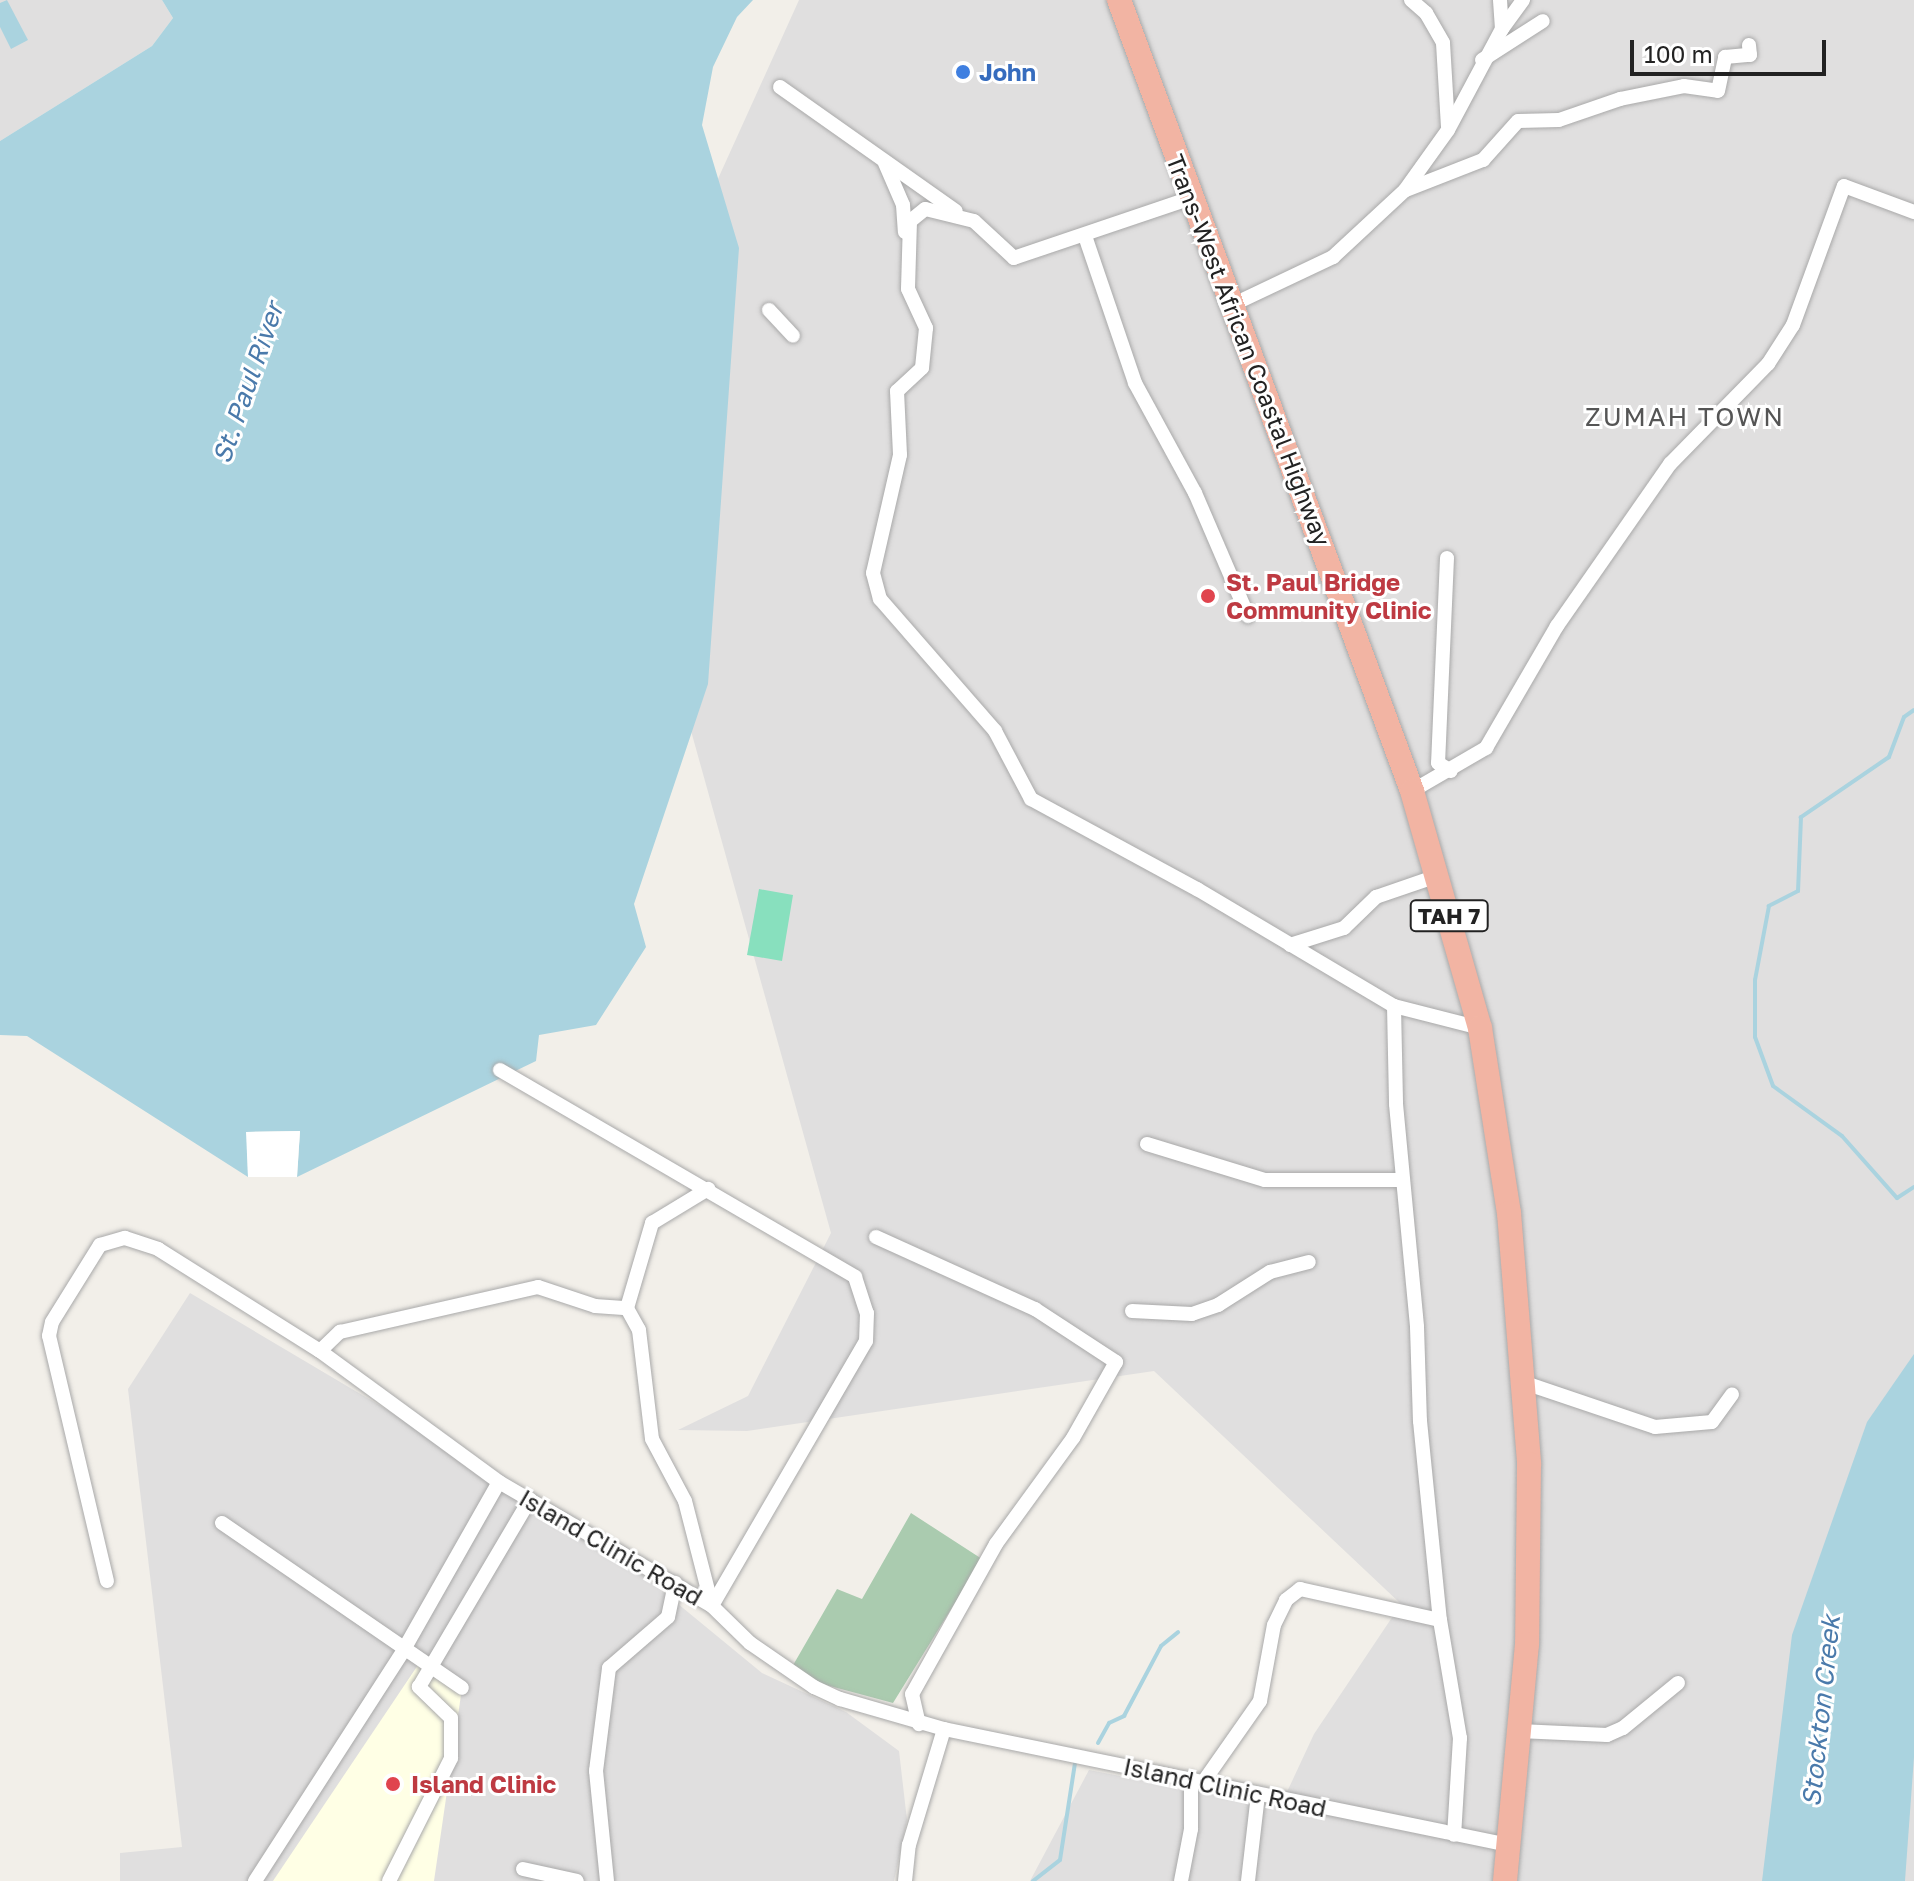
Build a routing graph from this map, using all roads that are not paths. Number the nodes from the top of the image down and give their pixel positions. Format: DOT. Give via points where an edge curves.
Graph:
graph roads {
  1 [pos="1119,0"];
  2 [pos="1411,0"];
  3 [pos="1500,0"];
  4 [pos="1523,0"];
  5 [pos="1543,21"];
  6 [pos="1502,29"];
  7 [pos="1749,45"];
  8 [pos="1482,60"];
  9 [pos="780,87"];
  10 [pos="1448,130"];
  11 [pos="882,157"];
  12 [pos="1405,190"];
  13 [pos="1191,198"];
  14 [pos="1914,212"];
  15 [pos="974,221"];
  16 [pos="1085,236"];
  17 [pos="906,242"];
  18 [pos="1234,304"];
  19 [pos="769,310"];
  20 [pos="793,336"];
  21 [pos="1447,558"];
  22 [pos="1248,616"];
  23 [pos="1451,771"];
  24 [pos="1412,791"];
  25 [pos="1437,876"];
  26 [pos="1290,945"];
  27 [pos="1394,1006"];
  28 [pos="1480,1028"];
  29 [pos="500,1070"];
  30 [pos="1147,1144"];
  31 [pos="1402,1180"];
  32 [pos="708,1189"];
  33 [pos="876,1237"];
  34 [pos="1309,1262"];
  35 [pos="627,1308"];
  36 [pos="1132,1311"];
  37 [pos="320,1351"];
  38 [pos="1525,1383"];
  39 [pos="1732,1394"];
  40 [pos="499,1482"];
  41 [pos="530,1499"];
  42 [pos="222,1523"];
  43 [pos="107,1581"];
  44 [pos="675,1583"];
  45 [pos="712,1606"];
  46 [pos="1440,1620"];
  47 [pos="403,1651"];
  48 [pos="430,1668"];
  49 [pos="1678,1683"];
  50 [pos="462,1688"];
  51 [pos="919,1724"];
  52 [pos="944,1729"];
  53 [pos="1519,1731"];
  54 [pos="1198,1780"];
  55 [pos="1258,1794"];
  56 [pos="1454,1835"];
  57 [pos="1509,1845"];
  58 [pos="523,1869"];
  59 [pos="255,1881"];
  60 [pos="389,1881"];
  61 [pos="577,1881"];
  62 [pos="607,1881"];
  63 [pos="905,1881"];
  64 [pos="1181,1881"];
  65 [pos="1248,1881"];
  66 [pos="1505,1881"];
  1 -- 13 [label="highway, Trans-West African Coastal Highway / TAH 7"];
  2 -- 10 [label="street" via="1426,13 1443,43"];
  3 -- 6 [label="street"];
  4 -- 6 [label="street"];
  5 -- 8 [label="street"];
  6 -- 8 [label="street"];
  7 -- 12 [label="street" via="1750,55 1725,57 1718,91 1684,86 1620,99 1559,120 1518,121 1483,160"];
  8 -- 10 [label="street"];
  9 -- 11 [label="street"];
  10 -- 12 [label="street"];
  11 -- 15 [label="street"];
  11 -- 17 [label="street" via="903,205"];
  12 -- 18 [label="street" via="1333,257"];
  13 -- 16 [label="street" via="1149,208"];
  13 -- 18 [label="highway, Trans-West African Coastal Highway / TAH 7"];
  14 -- 23 [label="street" via="1844,186 1793,325 1768,364 1670,464 1557,626 1486,748"];
  15 -- 16 [label="street" via="1014,258"];
  15 -- 17 [label="street" via="925,209 910,221"];
  16 -- 22 [label="street" via="1135,383 1195,493"];
  17 -- 26 [label="street" via="908,289 926,328 922,368 897,391 900,455 873,573 880,599 995,731 1031,799"];
  18 -- 24 [label="highway, Trans-West African Coastal Highway / TAH 7"];
  19 -- 20 [label="street"];
  21 -- 23 [label="street" via="1438,763"];
  23 -- 24 [label="street"];
  24 -- 25 [label="highway, Trans-West African Coastal Highway / TAH 7"];
  25 -- 26 [label="street" via="1376,897 1344,928"];
  25 -- 28 [label="highway, Trans-West African Coastal Highway / TAH 7"];
  26 -- 27 [label="street"];
  27 -- 28 [label="street"];
  27 -- 31 [label="street"];
  28 -- 38 [label="highway, Trans-West African Coastal Highway / TAH 7" via="1509,1213"];
  29 -- 32 [label="street"];
  30 -- 31 [label="street" via="1265,1180"];
  31 -- 46 [label="street"];
  32 -- 35 [label="street" via="652,1223"];
  32 -- 45 [label="street" via="855,1277 867,1313 866,1341"];
  33 -- 51 [label="street" via="1035,1309 1116,1362 1073,1438 996,1544 912,1694"];
  34 -- 36 [label="street" via="1270,1272 1218,1305 1192,1314"];
  35 -- 37 [label="street" via="595,1306 538,1287 340,1332"];
  35 -- 45 [label="street" via="639,1330 652,1439 685,1501"];
  37 -- 40 [label="street, Island Clinic Road"];
  37 -- 43 [label="street, Island Clinic Road" via="137,1239 100,1245 52,1322 49,1336"];
  38 -- 39 [label="street" via="1655,1427 1712,1422"];
  38 -- 53 [label="highway, Trans-West African Coastal Highway / TAH 7" via="1530,1558"];
  40 -- 41 [label="street, Island Clinic Road"];
  40 -- 47 [label="street"];
  41 -- 44 [label="street, Island Clinic Road"];
  41 -- 48 [label="street"];
  42 -- 47 [label="street"];
  44 -- 45 [label="street, Island Clinic Road"];
  44 -- 62 [label="street" via="668,1617 609,1668 596,1771"];
  45 -- 51 [label="street, Island Clinic Road" via="750,1643 814,1687"];
  46 -- 54 [label="street" via="1300,1589 1286,1600 1274,1625 1260,1701"];
  46 -- 56 [label="street" via="1460,1738"];
  47 -- 48 [label="street"];
  47 -- 59 [label="street"];
  48 -- 50 [label="street"];
  48 -- 60 [label="street" via="419,1687 451,1718 451,1758"];
  49 -- 53 [label="street" via="1607,1735"];
  51 -- 52 [label="street, Island Clinic Road"];
  52 -- 54 [label="street, Island Clinic Road"];
  52 -- 63 [label="street" via="909,1845"];
  53 -- 57 [label="highway, Trans-West African Coastal Highway / TAH 7"];
  54 -- 55 [label="street, Island Clinic Road"];
  54 -- 64 [label="street"];
  55 -- 56 [label="street, Island Clinic Road"];
  55 -- 65 [label="street"];
  56 -- 57 [label="street, Island Clinic Road"];
  57 -- 66 [label="highway, Trans-West African Coastal Highway / TAH 7"];
  58 -- 61 [label="street"];
}
